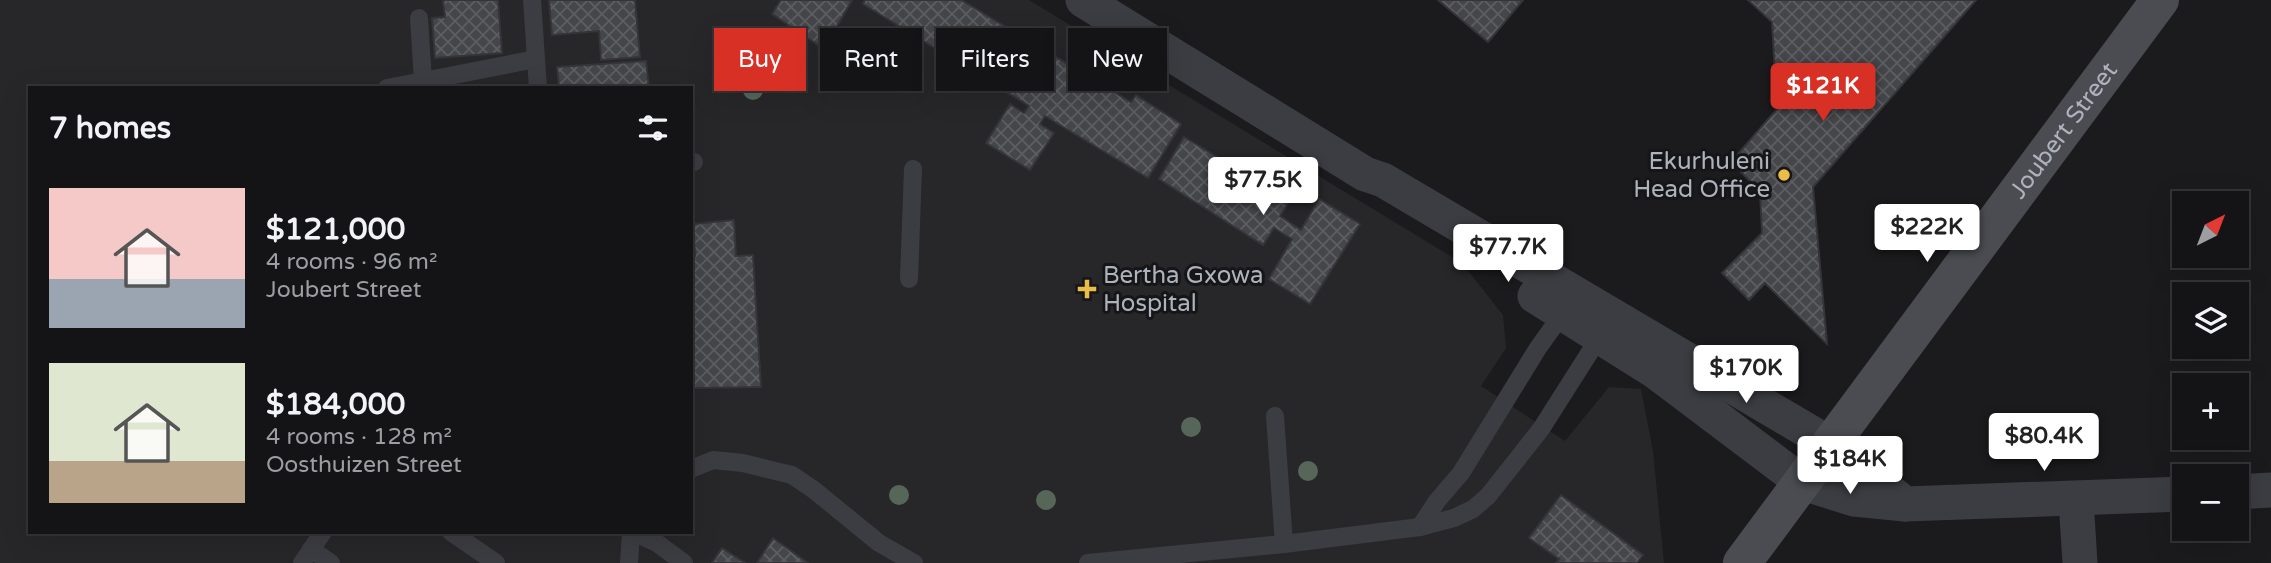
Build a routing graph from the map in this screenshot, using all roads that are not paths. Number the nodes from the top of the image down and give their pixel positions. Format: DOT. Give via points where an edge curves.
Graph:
graph roads {
  1 [pos="532,0"];
  2 [pos="1083,0"];
  3 [pos="2160,0"];
  4 [pos="419,18"];
  5 [pos="536,59"];
  6 [pos="423,81"];
  7 [pos="397,86"];
  8 [pos="538,86"];
  9 [pos="913,169"];
  10 [pos="909,279"];
  11 [pos="1570,303"];
  12 [pos="1607,326"];
  13 [pos="1275,416"];
  14 [pos="1830,443"];
  15 [pos="693,468"];
  16 [pos="1803,483"];
  17 [pos="2271,490"];
  18 [pos="2249,491"];
  19 [pos="2172,495"];
  20 [pos="2076,500"];
  21 [pos="1905,504"];
  22 [pos="1420,527"];
  23 [pos="322,534"];
  24 [pos="454,534"];
  25 [pos="632,534"];
  26 [pos="637,534"];
  27 [pos="1284,544"];
  28 [pos="307,556"];
  29 [pos="331,563"];
  30 [pos="496,563"];
  31 [pos="629,563"];
  32 [pos="684,563"];
  33 [pos="914,563"];
  34 [pos="1088,563"];
  35 [pos="1742,563"];
  36 [pos="2080,563"];
  1 -- 5 [label="lane"];
  2 -- 11 [label="street" via="1365,174 1383,180"];
  3 -- 14 [label="main road, Joubert Street"];
  4 -- 6 [label="lane"];
  5 -- 6 [label="lane"];
  5 -- 8 [label="lane"];
  6 -- 7 [label="lane"];
  9 -- 10 [label="lane"];
  11 -- 12 [label="street"];
  11 -- 22 [label="lane" via="1461,473"];
  12 -- 14 [label="street"];
  12 -- 16 [label="street" via="1656,372"];
  12 -- 22 [label="lane" via="1541,429 1488,496 1454,518"];
  13 -- 27 [label="lane"];
  14 -- 16 [label="main road, Joubert Street"];
  14 -- 21 [label="street"];
  15 -- 33 [label="lane" via="713,460 792,475 879,543"];
  16 -- 21 [label="street" via="1854,499"];
  16 -- 35 [label="main road, Joubert Street"];
  17 -- 18 [label="street"];
  19 -- 20 [label="street"];
  20 -- 21 [label="street"];
  20 -- 36 [label="street"];
  22 -- 27 [label="lane"];
  23 -- 28 [label="lane"];
  24 -- 30 [label="lane"];
  25 -- 31 [label="lane"];
  26 -- 32 [label="lane"];
  27 -- 34 [label="lane"];
  28 -- 29 [label="lane"];
}
